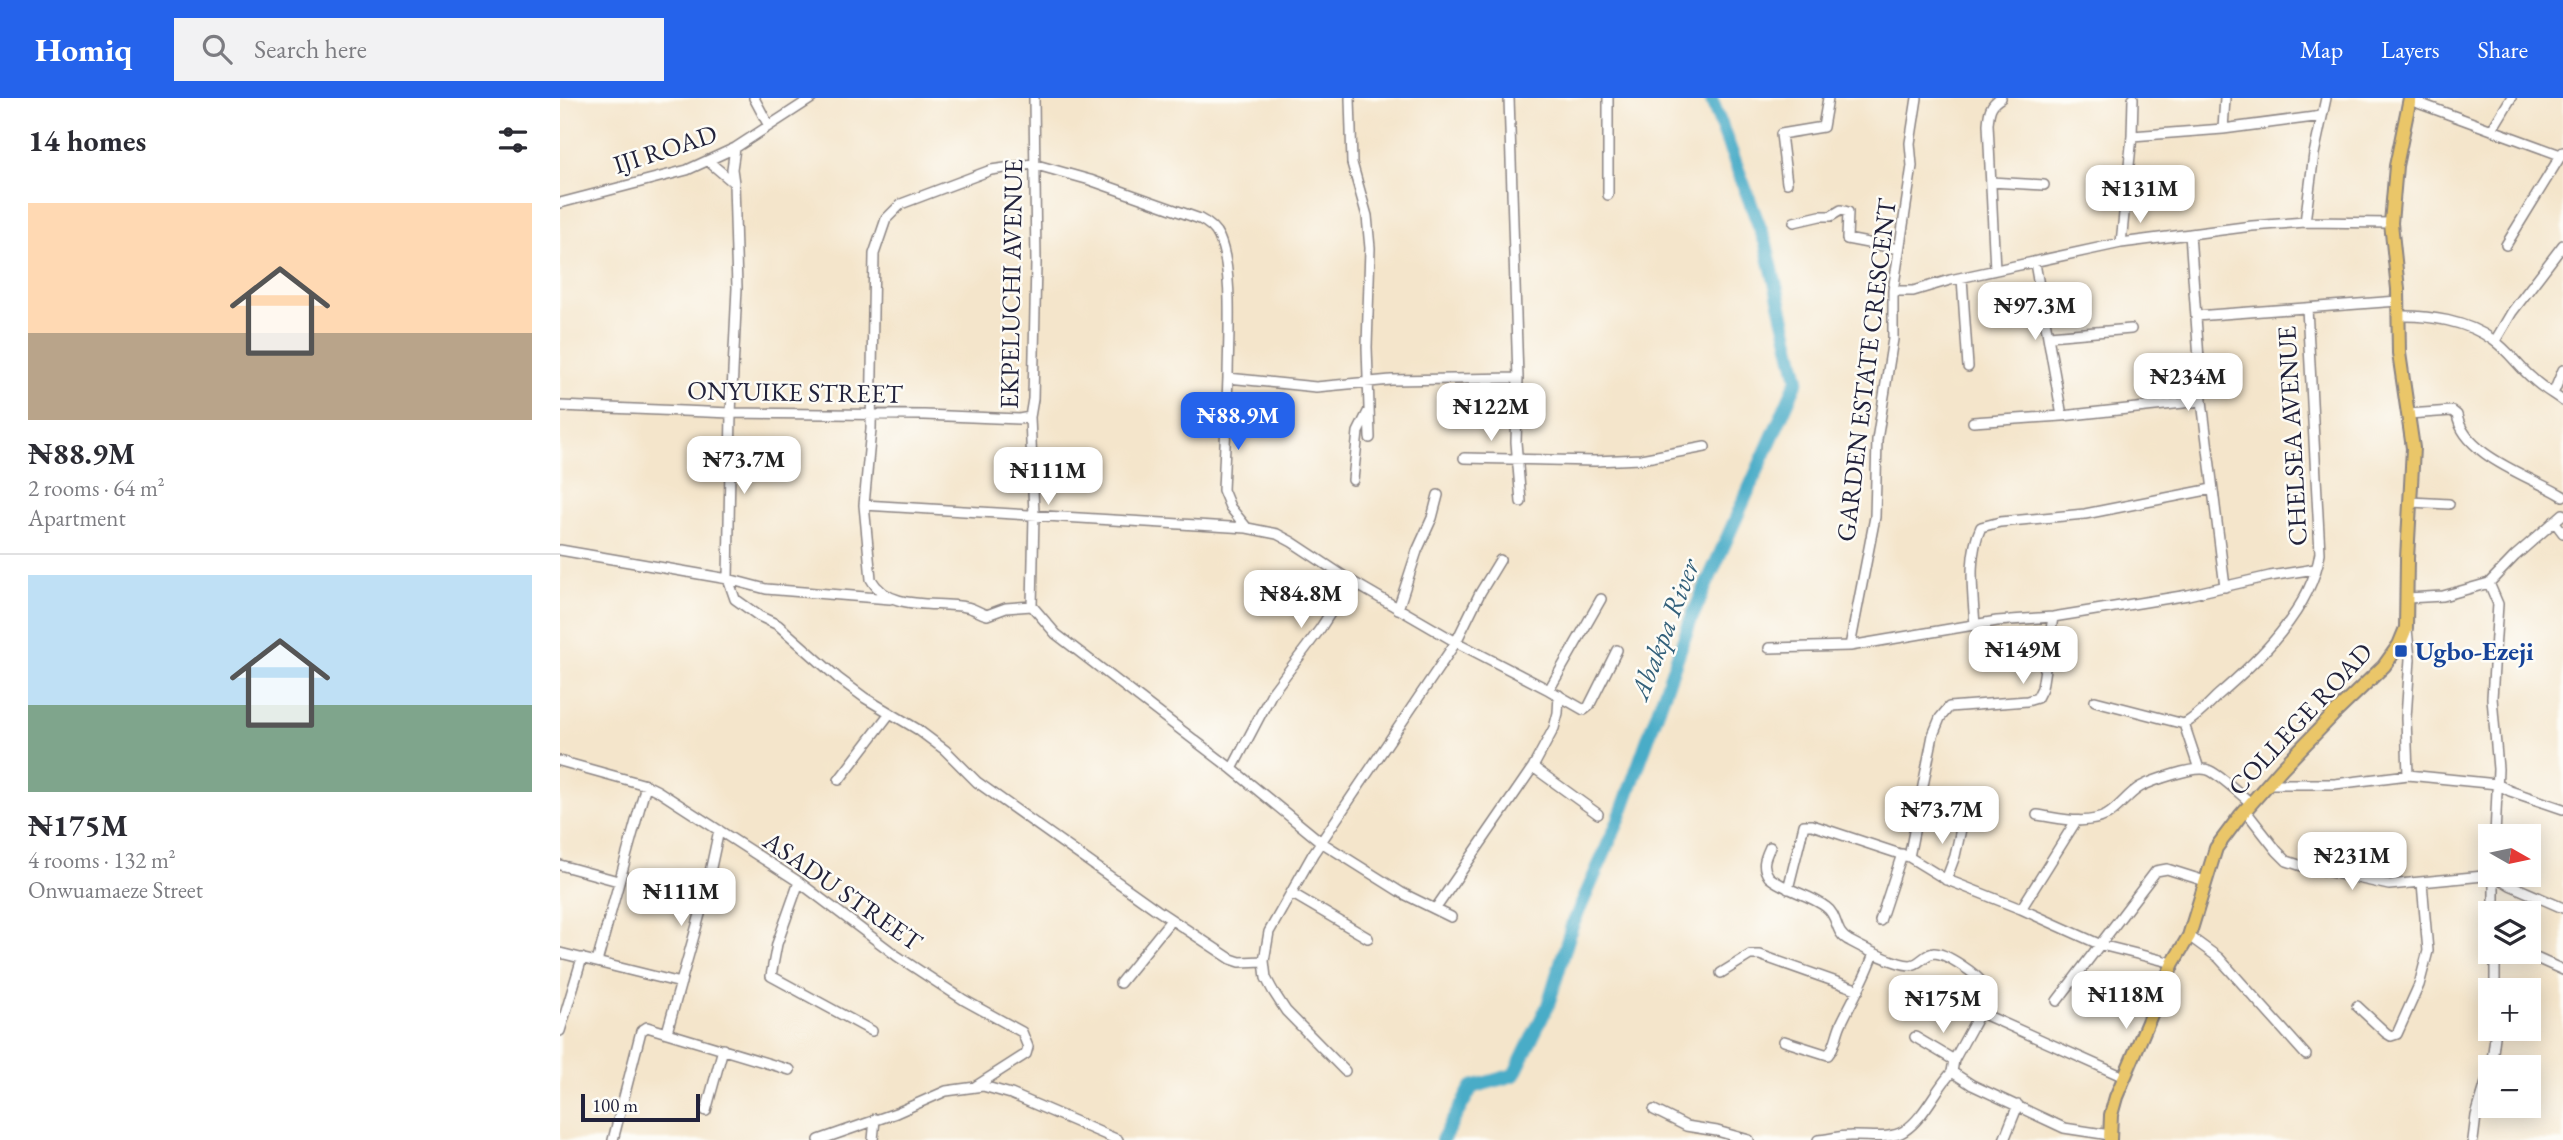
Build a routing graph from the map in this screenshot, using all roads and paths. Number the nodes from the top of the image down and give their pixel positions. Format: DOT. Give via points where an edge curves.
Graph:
graph roads {
  1 [pos="754,98"];
  2 [pos="812,98"];
  3 [pos="1034,98"];
  4 [pos="1350,98"];
  5 [pos="1509,98"];
  6 [pos="1608,98"];
  7 [pos="1828,98"];
  8 [pos="1917,98"];
  9 [pos="2001,98"];
  10 [pos="2133,98"];
  11 [pos="2225,98"];
  12 [pos="2326,98"];
  13 [pos="2511,98"];
  14 [pos="2410,99"];
  15 [pos="2322,116"];
  16 [pos="769,125"];
  17 [pos="2493,128"];
  18 [pos="2222,129"];
  19 [pos="2132,136"];
  20 [pos="735,148"];
  21 [pos="2562,154"];
  22 [pos="708,161"];
  23 [pos="1033,164"];
  24 [pos="1991,182"];
  25 [pos="734,183"];
  26 [pos="1787,183"];
  27 [pos="2044,185"];
  28 [pos="1608,195"];
  29 [pos="560,203"];
  30 [pos="1794,222"];
  31 [pos="2305,222"];
  32 [pos="2391,223"];
  33 [pos="2190,234"];
  34 [pos="2121,243"];
  35 [pos="2507,245"];
  36 [pos="2563,245"];
  37 [pos="1899,249"];
  38 [pos="2035,263"];
  39 [pos="1995,270"];
  40 [pos="1962,278"];
  41 [pos="1893,291"];
  42 [pos="2398,301"];
  43 [pos="2307,308"];
  44 [pos="2196,316"];
  45 [pos="2398,316"];
  46 [pos="2131,329"];
  47 [pos="2049,336"];
  48 [pos="2495,341"];
  49 [pos="1968,367"];
  50 [pos="2563,370"];
  51 [pos="1518,377"];
  52 [pos="1228,378"];
  53 [pos="1368,382"];
  54 [pos="2553,394"];
  55 [pos="2202,401"];
  56 [pos="2563,401"];
  57 [pos="560,406"];
  58 [pos="1369,411"];
  59 [pos="731,413"];
  60 [pos="870,414"];
  61 [pos="2408,414"];
  62 [pos="2062,416"];
  63 [pos="1030,417"];
  64 [pos="1973,422"];
  65 [pos="1370,438"];
  66 [pos="1705,447"];
  67 [pos="1464,458"];
  68 [pos="1518,458"];
  69 [pos="1353,480"];
  70 [pos="2211,489"];
  71 [pos="1438,495"];
  72 [pos="2563,496"];
  73 [pos="1521,502"];
  74 [pos="2411,502"];
  75 [pos="2449,504"];
  76 [pos="864,505"];
  77 [pos="1034,514"];
  78 [pos="2563,514"];
  79 [pos="2554,521"];
  80 [pos="1247,528"];
  81 [pos="2563,533"];
  82 [pos="560,550"];
  83 [pos="1500,560"];
  84 [pos="2317,566"];
  85 [pos="728,579"];
  86 [pos="1351,582"];
  87 [pos="2489,583"];
  88 [pos="2225,587"];
  89 [pos="2407,598"];
  90 [pos="892,599"];
  91 [pos="1601,599"];
  92 [pos="1032,602"];
  93 [pos="1398,609"];
  94 [pos="2053,617"];
  95 [pos="1975,626"];
  96 [pos="2406,628"];
  97 [pos="1456,642"];
  98 [pos="1850,646"];
  99 [pos="1769,648"];
  100 [pos="1616,650"];
  101 [pos="1549,690"];
  102 [pos="1559,695"];
  103 [pos="2095,701"];
  104 [pos="890,713"];
  105 [pos="2184,724"];
  106 [pos="560,761"];
  107 [pos="1532,767"];
  108 [pos="1232,769"];
  109 [pos="2199,769"];
  110 [pos="2408,775"];
  111 [pos="839,779"];
  112 [pos="2269,784"];
  113 [pos="2497,784"];
  114 [pos="646,785"];
  115 [pos="2248,807"];
  116 [pos="2563,809"];
  117 [pos="1598,814"];
  118 [pos="2037,815"];
  119 [pos="1963,820"];
  120 [pos="2076,821"];
  121 [pos="2496,824"];
  122 [pos="719,831"];
  123 [pos="1321,842"];
  124 [pos="1770,846"];
  125 [pos="1906,855"];
  126 [pos="560,865"];
  127 [pos="2478,877"];
  128 [pos="1946,880"];
  129 [pos="618,881"];
  130 [pos="2205,881"];
  131 [pos="799,882"];
  132 [pos="2421,883"];
  133 [pos="2515,887"];
  134 [pos="1788,889"];
  135 [pos="1293,894"];
  136 [pos="1436,908"];
  137 [pos="2563,908"];
  138 [pos="2021,909"];
  139 [pos="1451,917"];
  140 [pos="1171,920"];
  141 [pos="1880,921"];
  142 [pos="2189,936"];
  143 [pos="1368,938"];
  144 [pos="2101,945"];
  145 [pos="560,953"];
  146 [pos="1874,953"];
  147 [pos="582,958"];
  148 [pos="2541,960"];
  149 [pos="1264,961"];
  150 [pos="597,962"];
  151 [pos="2173,963"];
  152 [pos="2563,970"];
  153 [pos="1721,973"];
  154 [pos="681,983"];
  155 [pos="1120,983"];
  156 [pos="1859,990"];
  157 [pos="2057,1001"];
  158 [pos="2357,1006"];
  159 [pos="1981,1013"];
  160 [pos="560,1031"];
  161 [pos="872,1031"];
  162 [pos="667,1032"];
  163 [pos="1915,1037"];
  164 [pos="1784,1041"];
  165 [pos="723,1049"];
  166 [pos="2306,1055"];
  167 [pos="1954,1060"];
  168 [pos="789,1070"];
  169 [pos="1345,1071"];
  170 [pos="1952,1072"];
  171 [pos="2124,1077"];
  172 [pos="976,1086"];
  173 [pos="2018,1105"];
  174 [pos="1654,1110"];
  175 [pos="2478,1110"];
  176 [pos="706,1111"];
  177 [pos="875,1119"];
  178 [pos="1715,1135"];
  179 [pos="1898,1138"];
  180 [pos="2110,1138"];
  181 [pos="613,1140"];
  182 [pos="819,1140"];
  183 [pos="873,1140"];
  184 [pos="1118,1140"];
  185 [pos="1749,1140"];
  186 [pos="1818,1140"];
  187 [pos="2004,1140"];
  188 [pos="2473,1140"];
  1 -- 16 [label="street"];
  2 -- 16 [label="street, IJI ROAD"];
  3 -- 23 [label="street, EKPELUCHI AVENUE"];
  4 -- 53 [label="street" via="1352,163 1367,216 1370,248"];
  5 -- 51 [label="street"];
  6 -- 28 [label="street"];
  7 -- 26 [label="street" via="1823,127 1782,134"];
  8 -- 37 [label="street, GARDEN ESTATE CRESCENT"];
  9 -- 24 [label="street" via="1990,110 1988,124"];
  10 -- 19 [label="street"];
  11 -- 18 [label="street"];
  12 -- 15 [label="street"];
  13 -- 17 [label="street"];
  14 -- 17 [label="street"];
  14 -- 32 [label="main road, COLLEGE ROAD" via="2396,166"];
  15 -- 18 [label="street"];
  15 -- 31 [label="street"];
  16 -- 20 [label="street, IJI ROAD"];
  17 -- 21 [label="street"];
  18 -- 19 [label="street"];
  19 -- 34 [label="street"];
  20 -- 22 [label="street, IJI ROAD"];
  20 -- 25 [label="street"];
  21 -- 35 [label="street"];
  22 -- 25 [label="street"];
  22 -- 29 [label="street, IJI ROAD"];
  23 -- 52 [label="street" via="1211,225 1224,255"];
  23 -- 60 [label="street" via="991,170 925,194 901,204 886,219 874,254"];
  23 -- 63 [label="street, EKPELUCHI AVENUE" via="1036,263"];
  24 -- 27 [label="street"];
  24 -- 39 [label="street"];
  25 -- 59 [label="street" via="737,288"];
  30 -- 37 [label="street" via="1845,210 1847,239"];
  31 -- 32 [label="street"];
  31 -- 33 [label="street"];
  32 -- 42 [label="main road, COLLEGE ROAD"];
  33 -- 34 [label="street"];
  33 -- 44 [label="street"];
  34 -- 38 [label="street"];
  36 -- 48 [label="street"];
  37 -- 41 [label="street, GARDEN ESTATE CRESCENT"];
  38 -- 39 [label="street"];
  38 -- 47 [label="street"];
  39 -- 40 [label="street"];
  40 -- 41 [label="street" via="1913,291"];
  40 -- 49 [label="street"];
  41 -- 98 [label="street, GARDEN ESTATE CRESCENT" via="1893,339 1877,440 1875,517"];
  42 -- 43 [label="street"];
  42 -- 45 [label="main road, COLLEGE ROAD"];
  43 -- 44 [label="street"];
  43 -- 84 [label="street, CHELSEA AVENUE" via="2320,540"];
  44 -- 55 [label="street"];
  45 -- 48 [label="street" via="2457,323"];
  45 -- 61 [label="main road, COLLEGE ROAD"];
  46 -- 47 [label="street"];
  47 -- 62 [label="street"];
  48 -- 54 [label="street"];
  50 -- 54 [label="street"];
  51 -- 53 [label="street"];
  51 -- 68 [label="street"];
  52 -- 53 [label="street" via="1316,387"];
  52 -- 80 [label="street" via="1223,490"];
  53 -- 58 [label="street"];
  54 -- 56 [label="street"];
  55 -- 62 [label="street"];
  55 -- 70 [label="street"];
  57 -- 59 [label="street, ONYUIKE STREET"];
  58 -- 65 [label="street"];
  58 -- 69 [label="street" via="1358,432"];
  59 -- 60 [label="street, ONYUIKE STREET"];
  59 -- 85 [label="street"];
  60 -- 63 [label="street, ONYUIKE STREET"];
  60 -- 76 [label="street"];
  61 -- 72 [label="street" via="2452,411 2459,429 2479,450"];
  61 -- 74 [label="main road, COLLEGE ROAD" via="2413,448"];
  62 -- 64 [label="street"];
  63 -- 77 [label="street, EKPELUCHI AVENUE"];
  66 -- 68 [label="street" via="1642,459"];
  67 -- 68 [label="street"];
  68 -- 73 [label="street"];
  70 -- 88 [label="street"];
  70 -- 95 [label="street" via="2085,514 1981,527 1974,541"];
  71 -- 93 [label="street"];
  74 -- 75 [label="street"];
  74 -- 89 [label="main road, COLLEGE ROAD"];
  76 -- 77 [label="street"];
  76 -- 90 [label="street" via="871,579 876,589"];
  77 -- 80 [label="street"];
  77 -- 92 [label="street, EKPELUCHI AVENUE"];
  78 -- 79 [label="street"];
  79 -- 81 [label="street"];
  79 -- 87 [label="street"];
  80 -- 86 [label="street" via="1277,534"];
  82 -- 85 [label="street"];
  83 -- 97 [label="street"];
  84 -- 88 [label="street"];
  84 -- 105 [label="street" via="2279,637"];
  85 -- 90 [label="street" via="766,589"];
  85 -- 104 [label="street" via="735,599 743,606 778,625 838,678"];
  86 -- 93 [label="street"];
  86 -- 108 [label="street" via="1272,693"];
  87 -- 89 [label="street" via="2443,596"];
  87 -- 113 [label="street" via="2498,604 2492,698"];
  88 -- 94 [label="street"];
  89 -- 96 [label="main road, COLLEGE ROAD"];
  90 -- 92 [label="street" via="965,607 987,615"];
  91 -- 101 [label="street"];
  92 -- 108 [label="street" via="1056,635"];
  93 -- 97 [label="street"];
  94 -- 95 [label="street"];
  94 -- 125 [label="street" via="2042,688 2036,698 1948,707 1940,718"];
  95 -- 98 [label="street"];
  96 -- 110 [label="street" via="2410,659"];
  96 -- 112 [label="main road, COLLEGE ROAD" via="2384,666"];
  97 -- 101 [label="street"];
  97 -- 123 [label="street"];
  98 -- 99 [label="street"];
  100 -- 102 [label="street" via="1586,709"];
  101 -- 102 [label="street"];
  102 -- 107 [label="street" via="1554,728"];
  103 -- 105 [label="street"];
  104 -- 111 [label="street"];
  104 -- 140 [label="street" via="945,750 977,782"];
  105 -- 109 [label="street"];
  106 -- 114 [label="street, ASADU STREET"];
  107 -- 117 [label="street"];
  107 -- 136 [label="street"];
  108 -- 123 [label="street"];
  109 -- 115 [label="street" via="2208,769"];
  109 -- 120 [label="street" via="2151,782 2107,814"];
  110 -- 112 [label="street" via="2335,784"];
  110 -- 113 [label="street"];
  112 -- 115 [label="main road, COLLEGE ROAD"];
  113 -- 116 [label="street"];
  113 -- 121 [label="street"];
  114 -- 122 [label="street, ASADU STREET"];
  114 -- 129 [label="street"];
  115 -- 130 [label="main road, COLLEGE ROAD" via="2216,848"];
  115 -- 132 [label="street" via="2287,861 2389,885"];
  118 -- 120 [label="street"];
  119 -- 128 [label="street"];
  120 -- 138 [label="street"];
  122 -- 131 [label="street, ASADU STREET"];
  122 -- 154 [label="street"];
  123 -- 135 [label="street"];
  123 -- 136 [label="street" via="1402,893"];
  124 -- 134 [label="street" via="1765,872"];
  125 -- 128 [label="street"];
  125 -- 134 [label="street" via="1804,825"];
  125 -- 141 [label="street"];
  126 -- 129 [label="street"];
  127 -- 132 [label="street"];
  128 -- 138 [label="street"];
  129 -- 150 [label="street"];
  130 -- 142 [label="main road, COLLEGE ROAD"];
  130 -- 144 [label="street" via="2167,869 2156,871"];
  131 -- 161 [label="street" via="771,976"];
  131 -- 172 [label="street, ASADU STREET" via="897,956 1023,1032 1026,1054"];
  132 -- 158 [label="street" via="2428,951 2397,1034 2386,1033"];
  133 -- 137 [label="street"];
  134 -- 146 [label="street" via="1829,909 1839,934"];
  135 -- 143 [label="street"];
  135 -- 149 [label="street" via="1269,932"];
  136 -- 139 [label="street"];
  138 -- 144 [label="street"];
  140 -- 149 [label="street" via="1231,959"];
  140 -- 155 [label="street"];
  142 -- 151 [label="main road, COLLEGE ROAD"];
  142 -- 166 [label="street" via="2219,958"];
  144 -- 151 [label="street"];
  144 -- 157 [label="street"];
  145 -- 147 [label="street"];
  146 -- 156 [label="street"];
  146 -- 159 [label="street" via="1909,965 1927,955 1945,956 1984,985"];
  147 -- 150 [label="street"];
  147 -- 160 [label="street"];
  148 -- 152 [label="street"];
  149 -- 169 [label="street" via="1266,978 1286,1011"];
  150 -- 154 [label="street"];
  151 -- 171 [label="main road, COLLEGE ROAD"];
  153 -- 156 [label="street" via="1749,955 1760,955"];
  154 -- 162 [label="street"];
  156 -- 164 [label="street" via="1828,1055"];
  159 -- 167 [label="street"];
  159 -- 171 [label="street"];
  162 -- 165 [label="street"];
  162 -- 181 [label="street" via="647,1027 641,1031"];
  163 -- 167 [label="street"];
  165 -- 168 [label="street"];
  165 -- 176 [label="street"];
  167 -- 170 [label="street"];
  170 -- 173 [label="street" via="1972,1086"];
  170 -- 179 [label="street"];
  171 -- 180 [label="main road, COLLEGE ROAD" via="2113,1106"];
  172 -- 177 [label="street" via="946,1091"];
  172 -- 184 [label="street" via="993,1087"];
  173 -- 180 [label="street" via="2064,1128"];
  173 -- 187 [label="street"];
  174 -- 178 [label="street"];
  175 -- 188 [label="street"];
  177 -- 182 [label="street"];
  177 -- 183 [label="street"];
  178 -- 185 [label="street"];
  179 -- 186 [label="street"];
}
